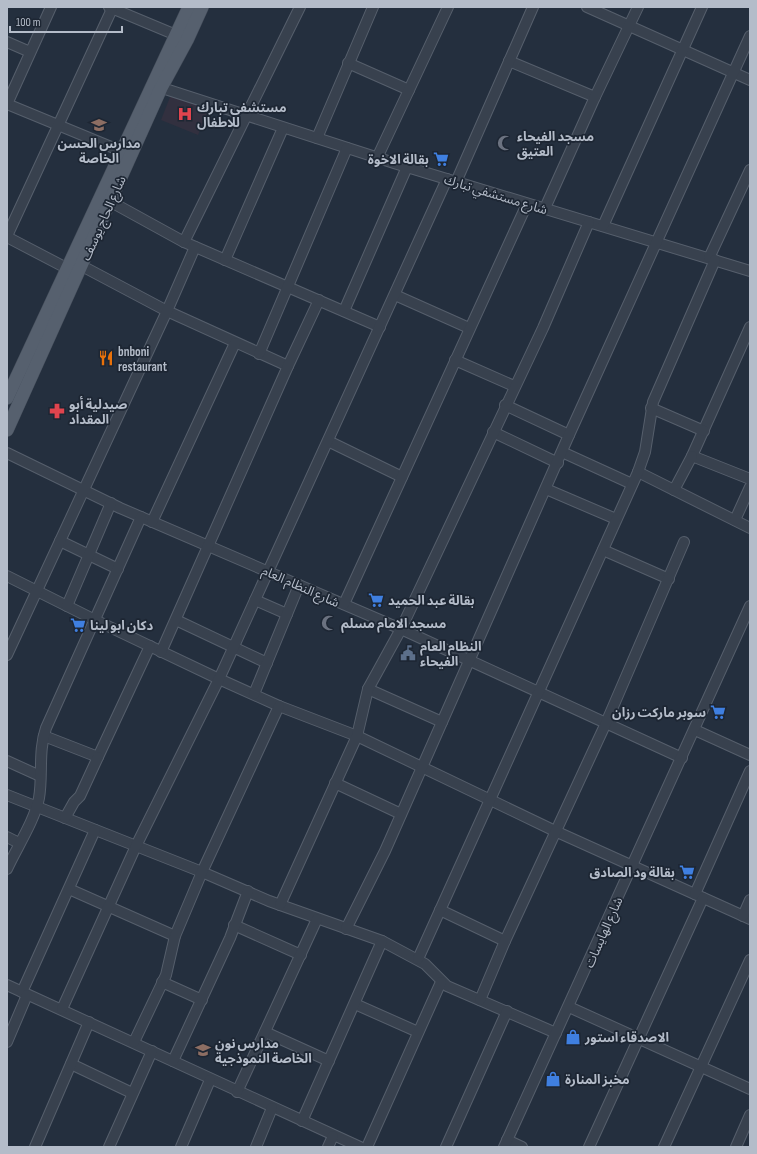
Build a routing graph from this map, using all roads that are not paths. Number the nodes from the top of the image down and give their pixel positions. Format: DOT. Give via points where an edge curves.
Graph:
graph roads {
  1 [pos="51,7"];
  2 [pos="189,7"];
  3 [pos="202,7"];
  4 [pos="300,7"];
  5 [pos="373,7"];
  6 [pos="448,7"];
  7 [pos="533,7"];
  8 [pos="587,7"];
  9 [pos="638,7"];
  10 [pos="702,7"];
  11 [pos="111,8"];
  12 [pos="602,10"];
  13 [pos="630,26"];
  14 [pos="176,35"];
  15 [pos="750,36"];
  16 [pos="7,42"];
  17 [pos="682,50"];
  18 [pos="30,52"];
  19 [pos="509,60"];
  20 [pos="348,63"];
  21 [pos="733,73"];
  22 [pos="750,80"];
  23 [pos="157,86"];
  24 [pos="410,90"];
  25 [pos="595,97"];
  26 [pos="7,104"];
  27 [pos="247,116"];
  28 [pos="59,126"];
  29 [pos="283,128"];
  30 [pos="317,138"];
  31 [pos="347,148"];
  32 [pos="121,151"];
  33 [pos="377,158"];
  34 [pos="407,167"];
  35 [pos="750,170"];
  36 [pos="452,181"];
  37 [pos="105,199"];
  38 [pos="527,204"];
  39 [pos="545,208"];
  40 [pos="589,222"];
  41 [pos="603,226"];
  42 [pos="7,237"];
  43 [pos="184,242"];
  44 [pos="658,243"];
  45 [pos="195,247"];
  46 [pos="712,259"];
  47 [pos="225,260"];
  48 [pos="76,270"];
  49 [pos="750,271"];
  50 [pos="289,287"];
  51 [pos="395,295"];
  52 [pos="319,300"];
  53 [pos="167,311"];
  54 [pos="344,311"];
  55 [pos="380,327"];
  56 [pos="750,327"];
  57 [pos="469,328"];
  58 [pos="235,343"];
  59 [pos="259,354"];
  60 [pos="455,360"];
  61 [pos="288,366"];
  62 [pos="514,386"];
  63 [pos="8,396"];
  64 [pos="505,405"];
  65 [pos="652,408"];
  66 [pos="7,430"];
  67 [pos="704,431"];
  68 [pos="494,432"];
  69 [pos="570,435"];
  70 [pos="328,441"];
  71 [pos="562,452"];
  72 [pos="7,453"];
  73 [pos="692,456"];
  74 [pos="558,462"];
  75 [pos="638,472"];
  76 [pos="402,477"];
  77 [pos="750,479"];
  78 [pos="632,484"];
  79 [pos="750,487"];
  80 [pos="546,489"];
  81 [pos="84,490"];
  82 [pos="674,490"];
  83 [pos="111,503"];
  84 [pos="141,517"];
  85 [pos="616,519"];
  86 [pos="735,520"];
  87 [pos="152,522"];
  88 [pos="750,528"];
  89 [pos="60,541"];
  90 [pos="684,542"];
  91 [pos="209,546"];
  92 [pos="603,550"];
  93 [pos="89,555"];
  94 [pos="118,569"];
  95 [pos="268,571"];
  96 [pos="7,576"];
  97 [pos="669,579"];
  98 [pos="299,585"];
  99 [pos="36,592"];
  100 [pos="255,600"];
  101 [pos="344,604"];
  102 [pos="67,606"];
  103 [pos="750,606"];
  104 [pos="287,614"];
  105 [pos="95,620"];
  106 [pos="176,620"];
  107 [pos="401,630"];
  108 [pos="150,646"];
  109 [pos="233,647"];
  110 [pos="162,652"];
  111 [pos="7,654"];
  112 [pos="470,662"];
  113 [pos="267,663"];
  114 [pos="219,679"];
  115 [pos="368,690"];
  116 [pos="539,693"];
  117 [pos="254,694"];
  118 [pos="279,706"];
  119 [pos="442,722"];
  120 [pos="606,723"];
  121 [pos="695,730"];
  122 [pos="44,736"];
  123 [pos="356,736"];
  124 [pos="750,755"];
  125 [pos="98,757"];
  126 [pos="682,758"];
  127 [pos="7,761"];
  128 [pos="422,766"];
  129 [pos="750,771"];
  130 [pos="40,776"];
  131 [pos="335,783"];
  132 [pos="7,795"];
  133 [pos="490,798"];
  134 [pos="36,807"];
  135 [pos="402,814"];
  136 [pos="65,818"];
  137 [pos="95,830"];
  138 [pos="556,831"];
  139 [pos="7,837"];
  140 [pos="19,843"];
  141 [pos="136,846"];
  142 [pos="633,866"];
  143 [pos="7,869"];
  144 [pos="202,872"];
  145 [pos="69,890"];
  146 [pos="248,891"];
  147 [pos="699,896"];
  148 [pos="750,900"];
  149 [pos="280,905"];
  150 [pos="109,906"];
  151 [pos="440,910"];
  152 [pos="746,918"];
  153 [pos="317,919"];
  154 [pos="234,925"];
  155 [pos="346,929"];
  156 [pos="175,936"];
  157 [pos="505,941"];
  158 [pos="382,942"];
  159 [pos="301,955"];
  160 [pos="418,960"];
  161 [pos="750,960"];
  162 [pos="162,982"];
  163 [pos="441,982"];
  164 [pos="7,985"];
  165 [pos="25,994"];
  166 [pos="202,1000"];
  167 [pos="480,1000"];
  168 [pos="355,1004"];
  169 [pos="569,1007"];
  170 [pos="62,1009"];
  171 [pos="508,1011"];
  172 [pos="89,1022"];
  173 [pos="265,1032"];
  174 [pos="418,1032"];
  175 [pos="556,1033"];
  176 [pos="639,1039"];
  177 [pos="7,1042"];
  178 [pos="134,1042"];
  179 [pos="152,1051"];
  180 [pos="173,1061"];
  181 [pos="329,1061"];
  182 [pos="71,1064"];
  183 [pos="702,1067"];
  184 [pos="210,1080"];
  185 [pos="750,1089"];
  186 [pos="237,1092"];
  187 [pos="132,1093"];
  188 [pos="272,1108"];
  189 [pos="750,1115"];
  190 [pos="302,1121"];
  191 [pos="333,1136"];
  192 [pos="506,1144"];
  193 [pos="35,1147"];
  194 [pos="109,1147"];
  195 [pos="181,1147"];
  196 [pos="256,1147"];
  197 [pos="328,1147"];
  198 [pos="360,1147"];
  199 [pos="367,1147"];
  200 [pos="446,1147"];
  201 [pos="522,1147"];
  202 [pos="590,1147"];
  203 [pos="664,1147"];
  204 [pos="736,1147"];
  1 -- 18 [label="street"];
  2 -- 14 [label="main road, شارع الحاج يوسف"];
  3 -- 23 [label="main road, شارع الحاج يوسف" via="187,40"];
  4 -- 27 [label="street"];
  5 -- 20 [label="street"];
  6 -- 24 [label="street"];
  7 -- 19 [label="street"];
  8 -- 12 [label="street"];
  9 -- 13 [label="street"];
  10 -- 17 [label="street"];
  11 -- 14 [label="street"];
  11 -- 28 [label="street"];
  12 -- 13 [label="street"];
  13 -- 17 [label="street"];
  13 -- 25 [label="street"];
  14 -- 23 [label="main road, شارع الحاج يوسف"];
  15 -- 21 [label="street"];
  16 -- 18 [label="street"];
  17 -- 21 [label="street"];
  17 -- 41 [label="street"];
  18 -- 26 [label="street"];
  19 -- 25 [label="street"];
  19 -- 36 [label="street"];
  20 -- 24 [label="street"];
  20 -- 30 [label="street"];
  21 -- 22 [label="street"];
  21 -- 44 [label="street"];
  23 -- 27 [label="street, شارع مستشفي تبارك"];
  23 -- 32 [label="main road, شارع الحاج يوسف"];
  23 -- 37 [label="main road, شارع الحاج يوسف"];
  24 -- 33 [label="street"];
  25 -- 39 [label="street"];
  26 -- 28 [label="street"];
  27 -- 29 [label="street, شارع مستشفي تبارك"];
  27 -- 43 [label="street"];
  28 -- 32 [label="street"];
  28 -- 42 [label="street"];
  29 -- 30 [label="street, شارع مستشفي تبارك"];
  29 -- 47 [label="street"];
  30 -- 31 [label="street, شارع مستشفي تبارك"];
  31 -- 33 [label="street, شارع مستشفي تبارك"];
  31 -- 50 [label="street"];
  32 -- 37 [label="main road, شارع الحاج يوسف"];
  33 -- 34 [label="street, شارع مستشفي تبارك"];
  34 -- 36 [label="street, شارع مستشفي تبارك"];
  34 -- 54 [label="street"];
  35 -- 46 [label="street"];
  36 -- 38 [label="street, شارع مستشفي تبارك"];
  36 -- 51 [label="street"];
  37 -- 43 [label="street"];
  37 -- 48 [label="main road, شارع الحاج يوسف"];
  38 -- 39 [label="street, شارع مستشفي تبارك"];
  38 -- 57 [label="street"];
  39 -- 40 [label="street, شارع مستشفي تبارك"];
  40 -- 41 [label="street, شارع مستشفي تبارك"];
  40 -- 62 [label="street" via="543,328"];
  41 -- 44 [label="street, شارع مستشفي تبارك"];
  42 -- 48 [label="street"];
  43 -- 45 [label="street"];
  44 -- 46 [label="street, شارع مستشفي تبارك"];
  44 -- 69 [label="street"];
  45 -- 47 [label="street"];
  45 -- 53 [label="street"];
  46 -- 49 [label="street, شارع مستشفي تبارك"];
  46 -- 65 [label="street"];
  47 -- 50 [label="street"];
  48 -- 53 [label="street"];
  48 -- 63 [label="main road, شارع الحاج يوسف"];
  48 -- 66 [label="main road, شارع الحاج يوسف"];
  50 -- 52 [label="street"];
  50 -- 59 [label="street"];
  51 -- 55 [label="street"];
  51 -- 57 [label="street"];
  52 -- 54 [label="street"];
  52 -- 61 [label="street"];
  53 -- 58 [label="street"];
  53 -- 81 [label="street"];
  54 -- 55 [label="street"];
  55 -- 70 [label="street"];
  56 -- 67 [label="street"];
  57 -- 60 [label="street"];
  58 -- 59 [label="street"];
  58 -- 87 [label="street"];
  59 -- 61 [label="street"];
  60 -- 62 [label="street"];
  60 -- 76 [label="street"];
  61 -- 91 [label="street"];
  62 -- 64 [label="street"];
  64 -- 68 [label="street"];
  64 -- 69 [label="street"];
  65 -- 67 [label="street"];
  65 -- 75 [label="street" via="647,444"];
  67 -- 73 [label="street"];
  68 -- 74 [label="street"];
  68 -- 107 [label="street"];
  69 -- 71 [label="street"];
  70 -- 76 [label="street"];
  70 -- 95 [label="street"];
  71 -- 74 [label="street"];
  71 -- 78 [label="street"];
  72 -- 81 [label="street, شارع النظام العام"];
  73 -- 77 [label="street"];
  73 -- 82 [label="street"];
  74 -- 80 [label="street"];
  75 -- 78 [label="street"];
  75 -- 82 [label="street"];
  76 -- 101 [label="street"];
  78 -- 85 [label="street"];
  79 -- 86 [label="street"];
  80 -- 85 [label="street"];
  80 -- 112 [label="street"];
  81 -- 83 [label="street, شارع النظام العام"];
  81 -- 89 [label="street"];
  82 -- 86 [label="street"];
  83 -- 84 [label="street, شارع النظام العام"];
  83 -- 93 [label="street"];
  84 -- 87 [label="street, شارع النظام العام"];
  84 -- 94 [label="street"];
  85 -- 92 [label="street"];
  86 -- 88 [label="street"];
  87 -- 91 [label="street, شارع النظام العام"];
  89 -- 93 [label="street"];
  89 -- 99 [label="street"];
  90 -- 97 [label="street"];
  91 -- 95 [label="street, شارع النظام العام"];
  91 -- 106 [label="street"];
  92 -- 97 [label="street"];
  92 -- 116 [label="street"];
  93 -- 94 [label="street"];
  93 -- 102 [label="street"];
  94 -- 105 [label="street"];
  95 -- 98 [label="street, شارع النظام العام"];
  95 -- 100 [label="street"];
  96 -- 99 [label="street"];
  97 -- 120 [label="street"];
  98 -- 101 [label="street, شارع النظام العام"];
  98 -- 104 [label="street"];
  99 -- 102 [label="street"];
  99 -- 111 [label="street"];
  100 -- 104 [label="street"];
  100 -- 109 [label="street"];
  101 -- 107 [label="street, شارع النظام العام"];
  102 -- 105 [label="street"];
  103 -- 121 [label="street, شارع الهايسات"];
  104 -- 113 [label="street"];
  105 -- 108 [label="street"];
  105 -- 122 [label="street"];
  106 -- 109 [label="street"];
  106 -- 110 [label="street"];
  107 -- 112 [label="street, شارع النظام العام"];
  107 -- 115 [label="street"];
  108 -- 110 [label="street"];
  108 -- 125 [label="street"];
  109 -- 113 [label="street"];
  109 -- 114 [label="street"];
  110 -- 114 [label="street"];
  112 -- 116 [label="street, شارع النظام العام"];
  112 -- 119 [label="street"];
  113 -- 117 [label="street"];
  114 -- 117 [label="street"];
  114 -- 141 [label="street"];
  115 -- 119 [label="street"];
  115 -- 123 [label="street"];
  116 -- 120 [label="street, شارع النظام العام"];
  116 -- 133 [label="street"];
  117 -- 118 [label="street"];
  118 -- 123 [label="street"];
  118 -- 144 [label="street"];
  119 -- 128 [label="street"];
  120 -- 126 [label="street, شارع النظام العام"];
  120 -- 138 [label="street"];
  121 -- 124 [label="street"];
  121 -- 126 [label="street, شارع الهايسات"];
  122 -- 125 [label="street"];
  122 -- 130 [label="street"];
  123 -- 128 [label="street"];
  123 -- 131 [label="street"];
  125 -- 136 [label="street" via="80,796"];
  126 -- 142 [label="street, شارع الهايسات"];
  127 -- 130 [label="street"];
  128 -- 133 [label="street"];
  128 -- 135 [label="street"];
  129 -- 147 [label="street"];
  130 -- 134 [label="street"];
  131 -- 135 [label="street"];
  131 -- 149 [label="street"];
  132 -- 134 [label="street"];
  133 -- 138 [label="street"];
  133 -- 151 [label="street"];
  134 -- 136 [label="street"];
  134 -- 140 [label="street"];
  135 -- 155 [label="street"];
  136 -- 137 [label="street"];
  137 -- 141 [label="street"];
  137 -- 145 [label="street"];
  138 -- 142 [label="street"];
  138 -- 157 [label="street"];
  139 -- 140 [label="street"];
  140 -- 143 [label="street"];
  141 -- 144 [label="street"];
  141 -- 150 [label="street"];
  142 -- 147 [label="street"];
  142 -- 169 [label="street, شارع الهايسات"];
  144 -- 146 [label="street"];
  144 -- 156 [label="street"];
  145 -- 150 [label="street"];
  145 -- 165 [label="street"];
  146 -- 149 [label="street"];
  146 -- 154 [label="street"];
  147 -- 152 [label="street"];
  147 -- 176 [label="street"];
  148 -- 152 [label="street"];
  149 -- 153 [label="street"];
  150 -- 156 [label="street"];
  150 -- 170 [label="street"];
  151 -- 157 [label="street"];
  151 -- 160 [label="street"];
  153 -- 155 [label="street"];
  153 -- 159 [label="street"];
  154 -- 159 [label="street"];
  154 -- 166 [label="street"];
  155 -- 158 [label="street"];
  156 -- 162 [label="street"];
  157 -- 167 [label="street"];
  158 -- 160 [label="street"];
  158 -- 168 [label="street"];
  159 -- 173 [label="street"];
  160 -- 163 [label="street"];
  161 -- 183 [label="street"];
  162 -- 166 [label="street"];
  162 -- 178 [label="street"];
  163 -- 167 [label="street"];
  163 -- 174 [label="street"];
  164 -- 165 [label="street"];
  165 -- 170 [label="street"];
  165 -- 177 [label="street"];
  166 -- 180 [label="street"];
  167 -- 171 [label="street"];
  168 -- 174 [label="street"];
  168 -- 181 [label="street"];
  169 -- 175 [label="street, شارع الهايسات"];
  169 -- 176 [label="street"];
  170 -- 172 [label="street"];
  171 -- 175 [label="street"];
  171 -- 200 [label="street"];
  172 -- 178 [label="street"];
  172 -- 182 [label="street"];
  173 -- 181 [label="street"];
  173 -- 186 [label="street"];
  174 -- 199 [label="street"];
  175 -- 192 [label="street, شارع الهايسات"];
  176 -- 183 [label="street"];
  176 -- 202 [label="street"];
  178 -- 179 [label="street"];
  179 -- 180 [label="street"];
  179 -- 187 [label="street"];
  180 -- 184 [label="street"];
  181 -- 190 [label="street"];
  182 -- 187 [label="street"];
  182 -- 193 [label="street"];
  183 -- 185 [label="street"];
  183 -- 203 [label="street"];
  184 -- 186 [label="street"];
  184 -- 195 [label="street"];
  186 -- 188 [label="street"];
  187 -- 194 [label="street"];
  188 -- 190 [label="street"];
  188 -- 196 [label="street"];
  189 -- 204 [label="street"];
  190 -- 191 [label="street"];
  191 -- 197 [label="street"];
  191 -- 198 [label="street"];
  192 -- 201 [label="street"];
}
